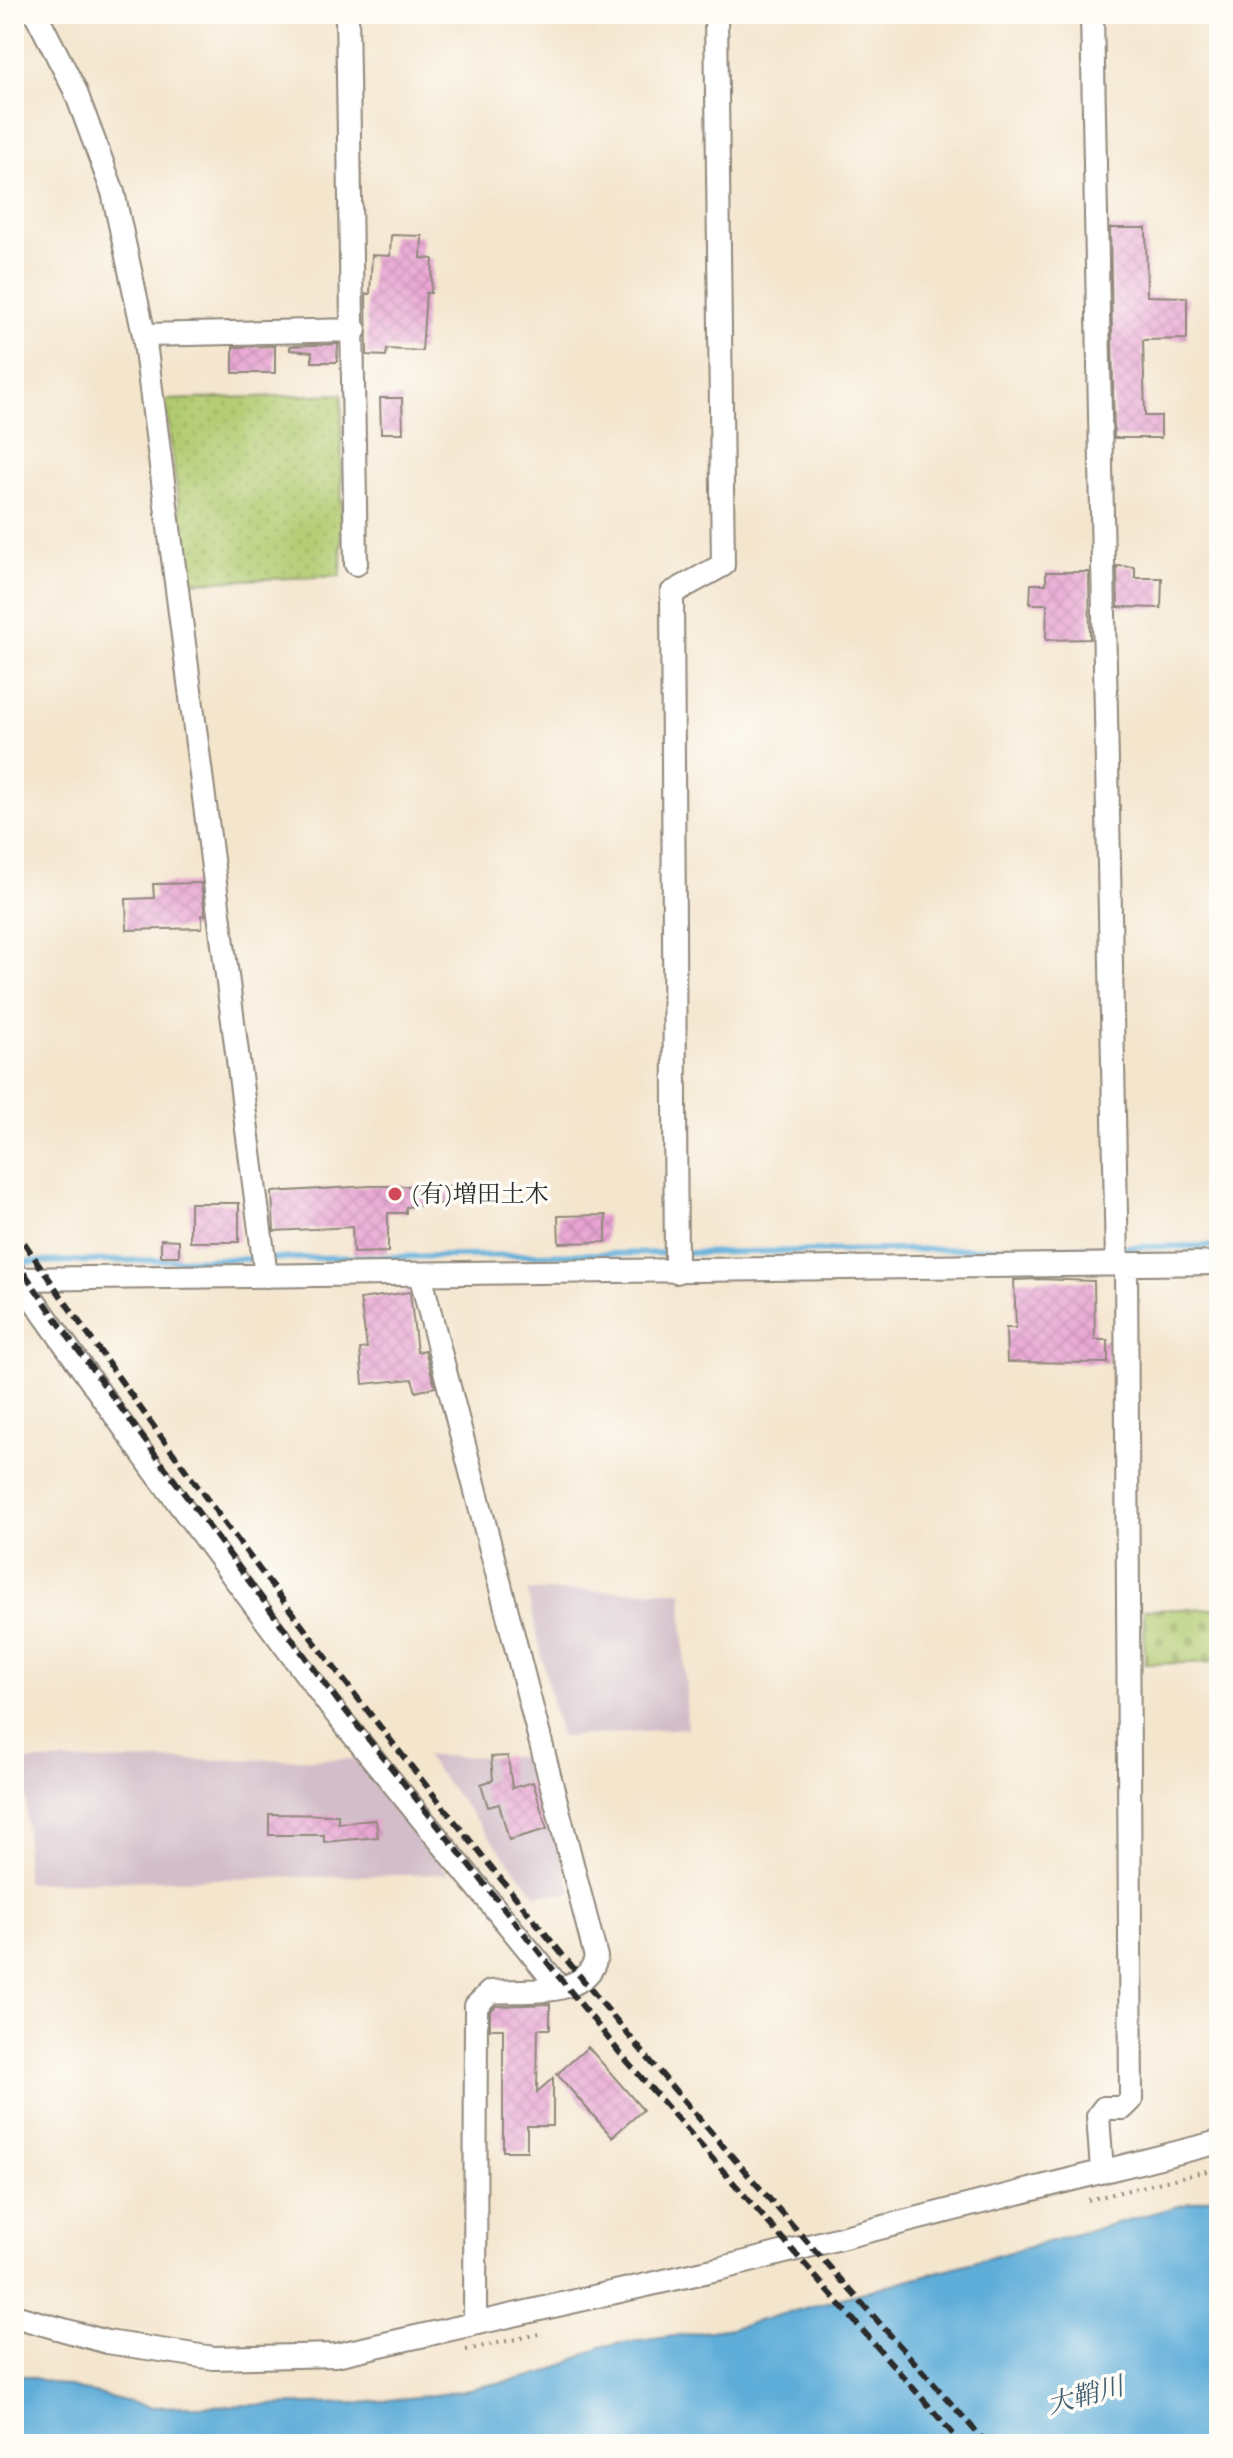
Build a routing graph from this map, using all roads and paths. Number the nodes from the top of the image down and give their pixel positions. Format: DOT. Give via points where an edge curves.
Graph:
graph roads {
  1 [pos="36,14"];
  2 [pos="347,14"];
  3 [pos="716,14"];
  4 [pos="1092,14"];
  5 [pos="355,330"];
  6 [pos="144,335"];
  7 [pos="356,564"];
  8 [pos="1120,1257"];
  9 [pos="677,1260"];
  10 [pos="1219,1263"];
  11 [pos="265,1266"];
  12 [pos="420,1274"];
  13 [pos="15,1275"];
  14 [pos="559,1987"];
  15 [pos="1219,2142"];
  16 [pos="1102,2170"];
  17 [pos="14,2316"];
  18 [pos="475,2323"];
  1 -- 6 [label="street" via="75,90 113,192"];
  2 -- 5 [label="street"];
  3 -- 9 [label="street" via="723,565 672,593"];
  4 -- 8 [label="street"];
  5 -- 6 [label="street"];
  5 -- 7 [label="street"];
  6 -- 11 [label="street"];
  8 -- 9 [label="street" via="698,1268"];
  8 -- 10 [label="street"];
  8 -- 16 [label="street" via="1131,2100 1123,2108 1104,2108 1098,2116"];
  9 -- 12 [label="street"];
  11 -- 12 [label="street"];
  11 -- 13 [label="street"];
  12 -- 14 [label="street" via="596,1957 593,1971 579,1983"];
  13 -- 14 [label="street" via="330,1706"];
  14 -- 18 [label="street" via="490,1992 476,2006"];
  15 -- 16 [label="street"];
  16 -- 18 [label="street" via="722,2268"];
  17 -- 18 [label="street" via="107,2342 214,2358 336,2355"];
}
